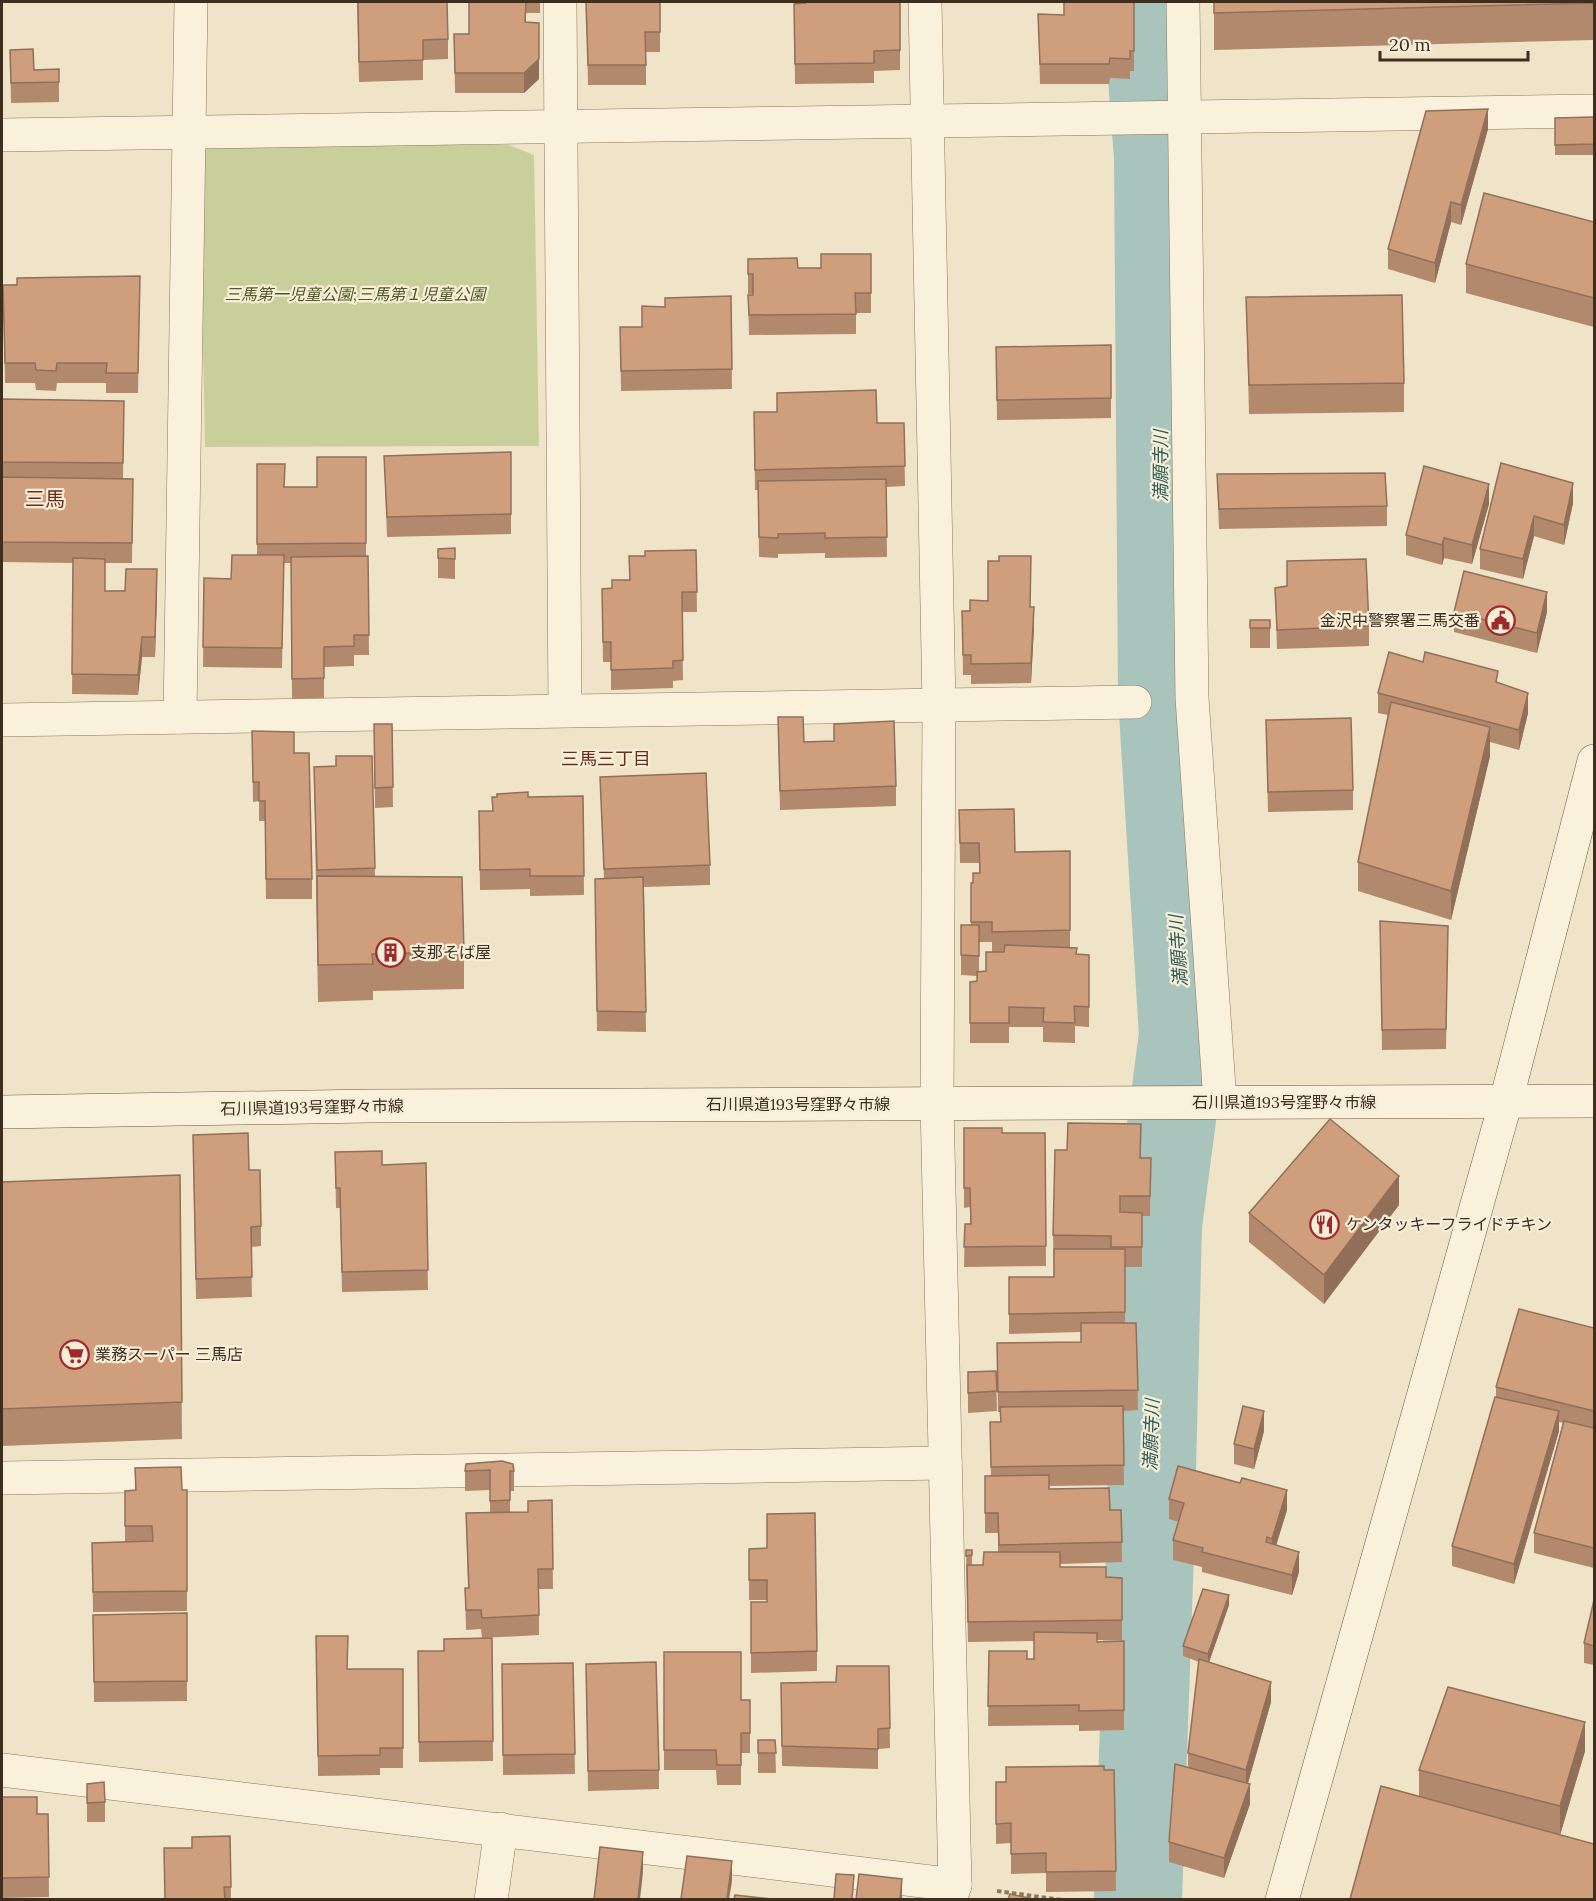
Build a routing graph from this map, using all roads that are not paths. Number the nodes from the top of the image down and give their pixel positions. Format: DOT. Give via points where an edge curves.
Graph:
graph roads {
  1 [pos="191,2"];
  2 [pos="560,2"];
  3 [pos="925,2"];
  4 [pos="1183,2"];
  5 [pos="1594,111"];
  6 [pos="1176,116"];
  7 [pos="926,120"];
  8 [pos="561,126"];
  9 [pos="189,132"];
  10 [pos="2,135"];
  11 [pos="1135,702"];
  12 [pos="939,705"];
  13 [pos="565,710"];
  14 [pos="180,717"];
  15 [pos="2,720"];
  16 [pos="1594,761"];
  17 [pos="1506,1101"];
  18 [pos="1594,1101"];
  19 [pos="1207,1102"];
  20 [pos="937,1103"];
  21 [pos="2,1112"];
  22 [pos="945,1463"];
  23 [pos="2,1478"];
  24 [pos="2,1770"];
  25 [pos="501,1829"];
  26 [pos="953,1892"];
  27 [pos="491,1899"];
  28 [pos="1282,1899"];
  1 -- 9 [label="street"];
  2 -- 8 [label="street"];
  3 -- 7 [label="street"];
  4 -- 6 [label="street"];
  5 -- 6 [label="street"];
  6 -- 7 [label="street"];
  6 -- 19 [label="street"];
  7 -- 8 [label="street"];
  7 -- 12 [label="street"];
  8 -- 9 [label="street"];
  8 -- 13 [label="street"];
  9 -- 10 [label="street"];
  9 -- 14 [label="street"];
  11 -- 12 [label="street"];
  12 -- 13 [label="street"];
  12 -- 20 [label="street"];
  13 -- 14 [label="street"];
  14 -- 15 [label="street"];
  16 -- 17 [label="street"];
  17 -- 18 [label="street, 石川県道193号窪野々市線"];
  17 -- 19 [label="street, 石川県道193号窪野々市線"];
  17 -- 28 [label="street"];
  19 -- 20 [label="street, 石川県道193号窪野々市線"];
  20 -- 21 [label="street, 石川県道193号窪野々市線"];
  20 -- 22 [label="street"];
  22 -- 23 [label="street"];
  22 -- 26 [label="street"];
  24 -- 25 [label="street"];
  25 -- 26 [label="street"];
  25 -- 27 [label="street"];
}
